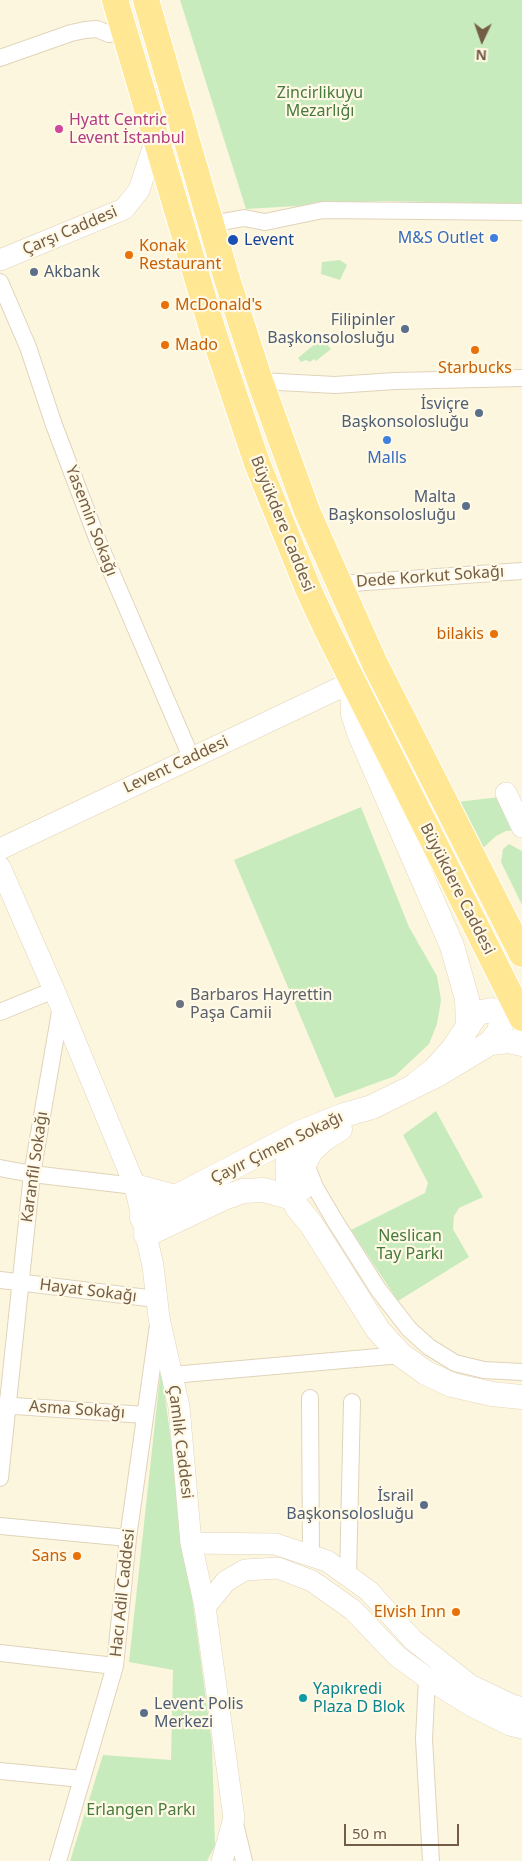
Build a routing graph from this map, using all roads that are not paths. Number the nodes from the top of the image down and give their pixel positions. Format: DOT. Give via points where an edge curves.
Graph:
graph roads {
  1 [pos="115,0"];
  2 [pos="146,0"];
  3 [pos="124,30"];
  4 [pos="0,58"];
  5 [pos="156,139"];
  6 [pos="522,212"];
  7 [pos="211,224"];
  8 [pos="0,260"];
  9 [pos="0,282"];
  10 [pos="522,378"];
  11 [pos="260,381"];
  12 [pos="522,571"];
  13 [pos="338,584"];
  14 [pos="352,682"];
  15 [pos="191,757"];
  16 [pos="506,793"];
  17 [pos="522,827"];
  18 [pos="0,849"];
  19 [pos="0,868"];
  20 [pos="521,950"];
  21 [pos="57,998"];
  22 [pos="0,1012"];
  23 [pos="522,1018"];
  24 [pos="468,1028"];
  25 [pos="490,1043"];
  26 [pos="522,1044"];
  27 [pos="416,1084"];
  28 [pos="372,1107"];
  29 [pos="315,1128"];
  30 [pos="305,1162"];
  31 [pos="0,1168"];
  32 [pos="32,1174"];
  33 [pos="135,1186"];
  34 [pos="176,1197"];
  35 [pos="292,1198"];
  36 [pos="310,1224"];
  37 [pos="144,1226"];
  38 [pos="0,1280"];
  39 [pos="21,1283"];
  40 [pos="157,1309"];
  41 [pos="401,1355"];
  42 [pos="522,1372"];
  43 [pos="172,1375"];
  44 [pos="522,1397"];
  45 [pos="310,1398"];
  46 [pos="352,1402"];
  47 [pos="4,1405"];
  48 [pos="145,1415"];
  49 [pos="0,1478"];
  50 [pos="0,1526"];
  51 [pos="128,1538"];
  52 [pos="191,1542"];
  53 [pos="311,1556"];
  54 [pos="296,1575"];
  55 [pos="348,1576"];
  56 [pos="205,1607"];
  57 [pos="0,1653"];
  58 [pos="432,1654"];
  59 [pos="115,1666"];
  60 [pos="427,1678"];
  61 [pos="522,1708"];
  62 [pos="522,1728"];
  63 [pos="0,1771"];
  64 [pos="82,1779"];
  65 [pos="234,1818"];
  66 [pos="58,1861"];
  67 [pos="222,1861"];
  68 [pos="244,1861"];
  69 [pos="431,1861"];
  1 -- 3 [label="main road, Büyükdere Caddesi"];
  2 -- 7 [label="main road, Büyükdere Caddesi"];
  3 -- 4 [label="street" via="109,34 96,29 78,31"];
  3 -- 5 [label="main road, Büyükdere Caddesi"];
  5 -- 8 [label="street, Çarşı Caddesi" via="139,190 124,209"];
  5 -- 14 [label="main road, Büyükdere Caddesi" via="214,335 257,463 309,590"];
  6 -- 7 [label="street" via="323,210 265,222 244,218"];
  7 -- 11 [label="main road, Büyükdere Caddesi"];
  9 -- 15 [label="street, Yasemin Sokağı" via="28,347 98,541"];
  10 -- 11 [label="street" via="335,385"];
  11 -- 13 [label="main road, Büyükdere Caddesi" via="289,465"];
  12 -- 13 [label="street, Dede Korkut Sokağı"];
  13 -- 20 [label="main road, Büyükdere Caddesi" via="379,673"];
  14 -- 15 [label="street, Levent Caddesi"];
  14 -- 23 [label="main road, Büyükdere Caddesi"];
  14 -- 24 [label="main road" via="353,714 359,733 452,946 467,999"];
  15 -- 18 [label="street, Levent Caddesi"];
  16 -- 17 [label="street"];
  19 -- 21 [label="street"];
  21 -- 22 [label="street"];
  21 -- 32 [label="street, Karanfil Sokağı"];
  21 -- 33 [label="street, Çamlık Caddesi"];
  24 -- 25 [label="main road, Çayır Çimen Sokağı" via="477,1013 492,1010 499,1014 501,1025"];
  24 -- 27 [label="main road, Çayır Çimen Sokağı" via="434,1070"];
  25 -- 26 [label="main road" via="509,1041"];
  25 -- 27 [label="main road, Çayır Çimen Sokağı"];
  27 -- 28 [label="main road, Çayır Çimen Sokağı"];
  28 -- 29 [label="main road, Çayır Çimen Sokağı" via="344,1114"];
  28 -- 30 [label="main road" via="324,1139"];
  29 -- 34 [label="main road, Çayır Çimen Sokağı"];
  29 -- 35 [label="main road" via="302,1136 288,1160 288,1188"];
  30 -- 36 [label="main road" via="301,1195"];
  30 -- 42 [label="street" via="335,1222 409,1329 429,1347 455,1362 484,1370"];
  31 -- 32 [label="street"];
  32 -- 33 [label="street"];
  32 -- 39 [label="street, Karanfil Sokağı"];
  33 -- 34 [label="main road"];
  33 -- 37 [label="street, Çamlık Caddesi"];
  34 -- 37 [label="main road, Çayır Çimen Sokağı"];
  35 -- 36 [label="main road"];
  35 -- 37 [label="main road" via="264,1190 243,1191"];
  36 -- 41 [label="main road" via="378,1330"];
  37 -- 40 [label="street, Çamlık Caddesi" via="153,1266"];
  38 -- 39 [label="street, Hayat Sokağı"];
  39 -- 40 [label="street, Hayat Sokağı"];
  39 -- 47 [label="street, Karanfil Sokağı"];
  40 -- 43 [label="street, Çamlık Caddesi"];
  40 -- 48 [label="street, Hacı Adil Caddesi"];
  41 -- 43 [label="street"];
  41 -- 44 [label="main road" via="452,1385"];
  43 -- 52 [label="street, Çamlık Caddesi" via="179,1407"];
  45 -- 53 [label="street"];
  46 -- 55 [label="street"];
  47 -- 48 [label="street, Asma Sokağı"];
  47 -- 49 [label="street, Karanfil Sokağı"];
  48 -- 51 [label="street, Hacı Adil Caddesi"];
  50 -- 51 [label="street"];
  51 -- 59 [label="street, Hacı Adil Caddesi"];
  52 -- 53 [label="street" via="275,1544"];
  52 -- 56 [label="street, Çamlık Caddesi"];
  53 -- 54 [label="street"];
  53 -- 55 [label="street" via="327,1561"];
  54 -- 56 [label="street" via="278,1568 246,1570 226,1581"];
  54 -- 60 [label="street" via="312,1581 353,1610 397,1656"];
  55 -- 58 [label="street" via="370,1591 414,1640"];
  56 -- 65 [label="street, Çamlık Caddesi"];
  57 -- 59 [label="street"];
  58 -- 60 [label="street"];
  58 -- 61 [label="street" via="470,1685"];
  59 -- 64 [label="street, Hacı Adil Caddesi"];
  60 -- 62 [label="street" via="470,1705"];
  60 -- 69 [label="street" via="424,1739"];
  63 -- 64 [label="street"];
  64 -- 66 [label="street, Hacı Adil Caddesi"];
  65 -- 67 [label="street, Çamlık Caddesi"];
  65 -- 68 [label="street"];
}
